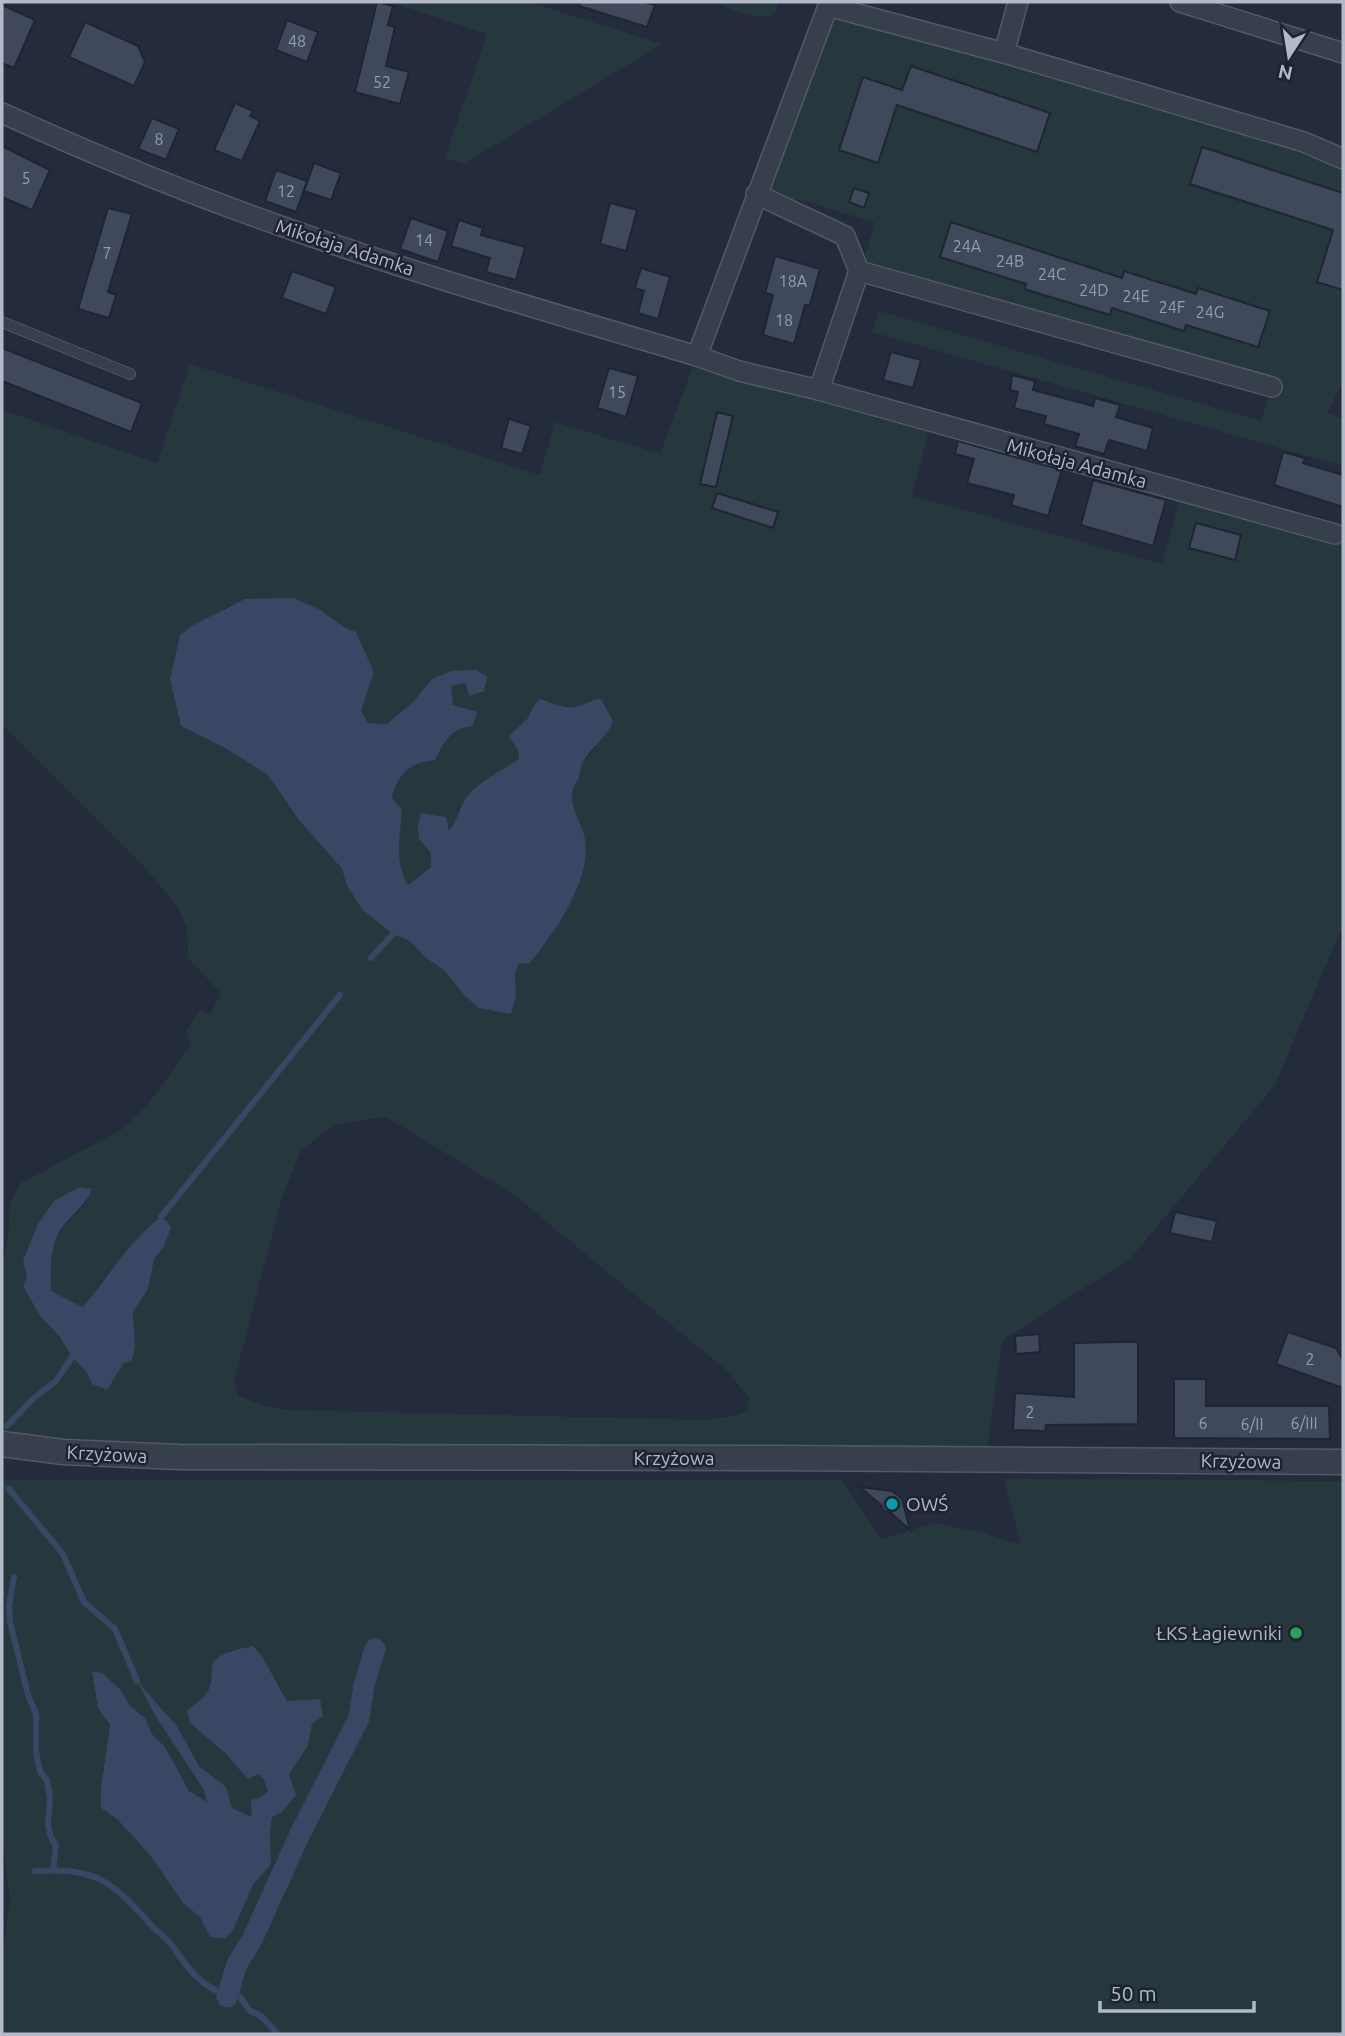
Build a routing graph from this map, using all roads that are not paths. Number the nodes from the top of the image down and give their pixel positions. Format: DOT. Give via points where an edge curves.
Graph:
graph roads {
  1 [pos="1018,2"];
  2 [pos="1180,2"];
  3 [pos="821,4"];
  4 [pos="1343,52"];
  5 [pos="1004,53"];
  6 [pos="2,113"];
  7 [pos="1343,159"];
  8 [pos="756,194"];
  9 [pos="859,271"];
  10 [pos="2,322"];
  11 [pos="697,356"];
  12 [pos="130,374"];
  13 [pos="1272,387"];
  14 [pos="819,390"];
  15 [pos="1335,534"];
  16 [pos="4,1445"];
  17 [pos="1343,1462"];
  1 -- 5 [label="street"];
  2 -- 4 [label="street"];
  3 -- 5 [label="street"];
  3 -- 8 [label="street"];
  5 -- 7 [label="street" via="1304,142"];
  6 -- 11 [label="street, Mikołaja Adamka" via="243,213 474,290"];
  8 -- 9 [label="street" via="845,236"];
  8 -- 11 [label="street"];
  9 -- 13 [label="street"];
  9 -- 14 [label="street"];
  10 -- 12 [label="lane"];
  11 -- 14 [label="street, Mikołaja Adamka"];
  14 -- 15 [label="street, Mikołaja Adamka"];
  16 -- 17 [label="street, Krzyżowa" via="179,1457"];
}
